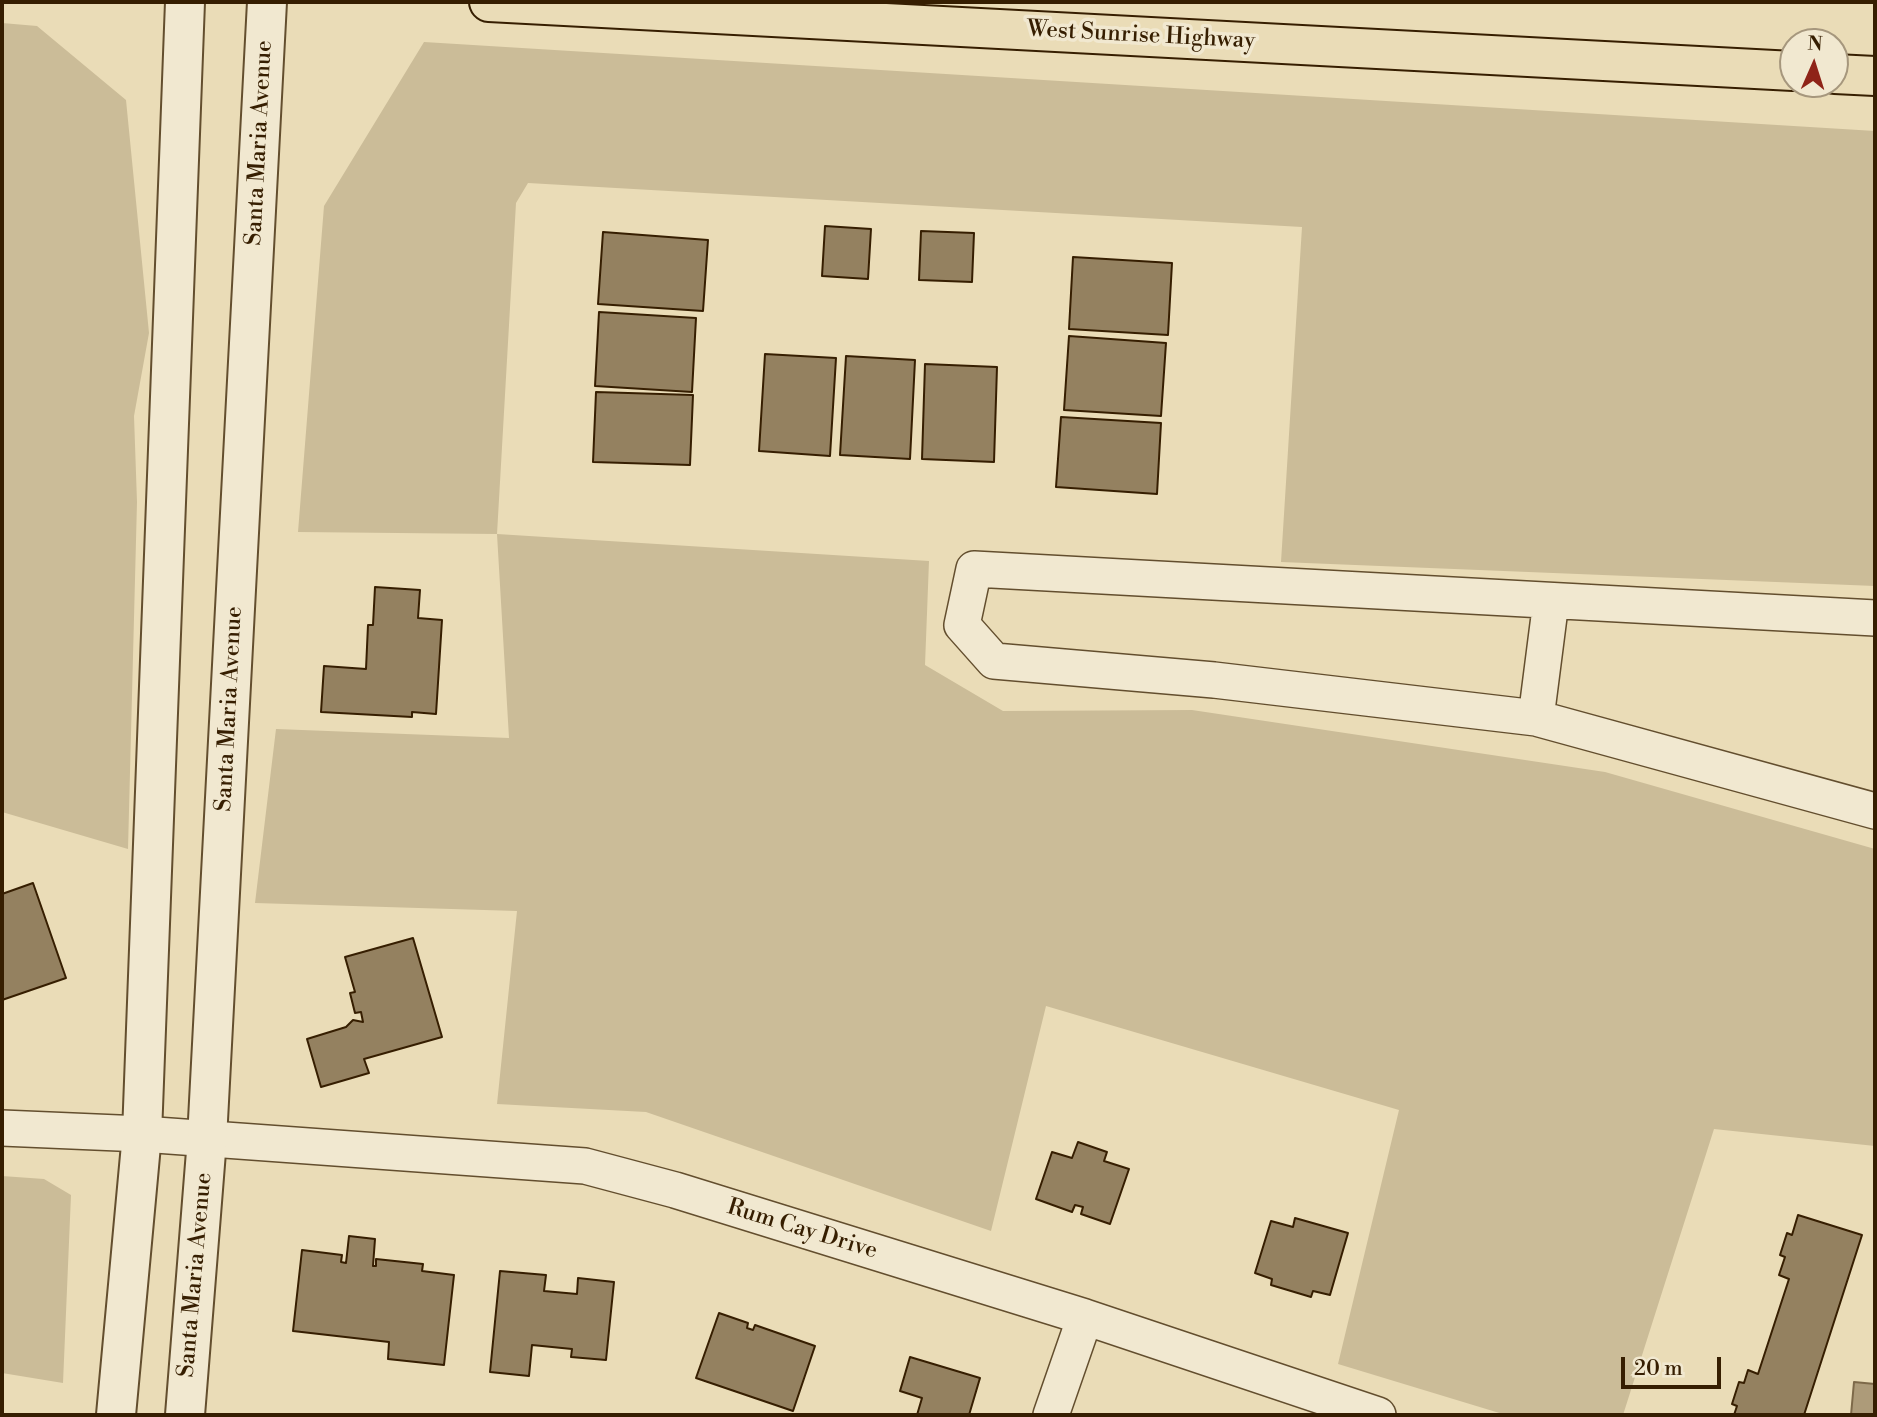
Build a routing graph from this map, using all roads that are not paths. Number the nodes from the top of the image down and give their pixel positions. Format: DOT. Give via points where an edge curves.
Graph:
graph roads {
  1 [pos="185,2"];
  2 [pos="267,2"];
  3 [pos="489,2"];
  4 [pos="1779,70"];
  5 [pos="1849,75"];
  6 [pos="1875,76"];
  7 [pos="1551,601"];
  8 [pos="1875,618"];
  9 [pos="1536,718"];
  10 [pos="1875,811"];
  11 [pos="2,1128"];
  12 [pos="142,1134"];
  13 [pos="207,1139"];
  14 [pos="1085,1317"];
  15 [pos="116,1415"];
  16 [pos="185,1415"];
  17 [pos="1051,1415"];
  18 [pos="1378,1415"];
  1 -- 12 [label="street"];
  2 -- 13 [label="street, Santa Maria Avenue"];
  3 -- 4 [label="main road, West Sunrise Highway"];
  5 -- 6 [label="main road"];
  7 -- 8 [label="street"];
  7 -- 9 [label="street"];
  7 -- 9 [label="street" via="974,569 962,625 994,661 1214,680"];
  9 -- 10 [label="street"];
  11 -- 12 [label="street, Rum Cay Drive"];
  12 -- 13 [label="street, Rum Cay Drive"];
  12 -- 15 [label="street"];
  13 -- 14 [label="street, Rum Cay Drive" via="585,1166"];
  13 -- 16 [label="street, Santa Maria Avenue"];
  14 -- 17 [label="street"];
  14 -- 18 [label="street, Rum Cay Drive"];
}
